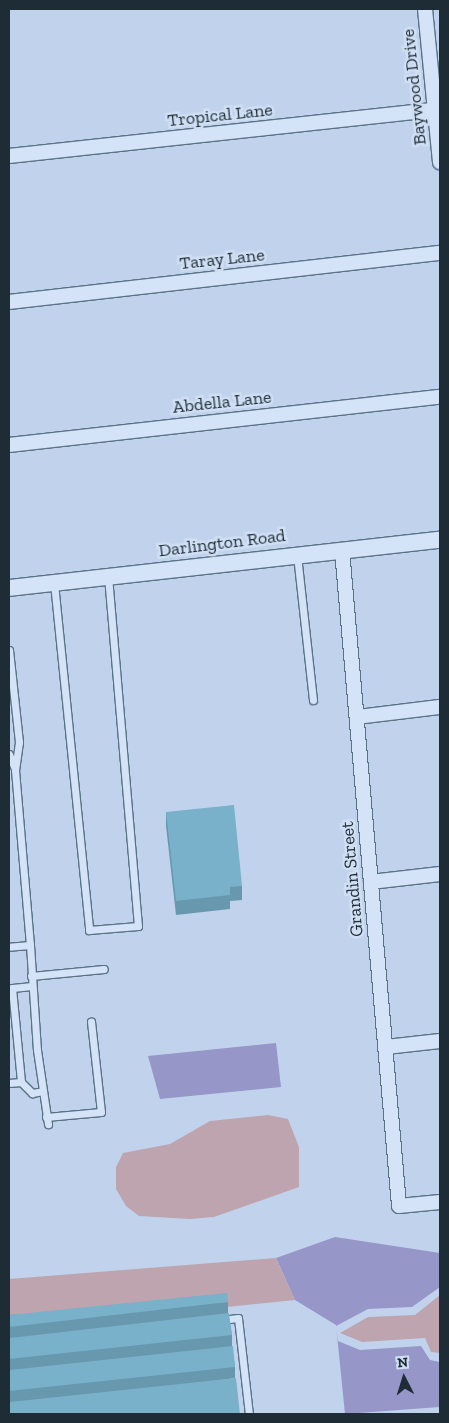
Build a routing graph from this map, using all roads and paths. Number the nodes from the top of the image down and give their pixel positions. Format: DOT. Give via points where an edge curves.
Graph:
graph roads {
  1 [pos="425,9"];
  2 [pos="435,110"];
  3 [pos="9,156"];
  4 [pos="440,162"];
  5 [pos="440,253"];
  6 [pos="9,302"];
  7 [pos="440,397"];
  8 [pos="9,445"];
  9 [pos="440,540"];
  10 [pos="342,550"];
  11 [pos="297,555"];
  12 [pos="108,577"];
  13 [pos="54,583"];
  14 [pos="9,588"];
  15 [pos="9,650"];
  16 [pos="313,700"];
  17 [pos="440,708"];
  18 [pos="357,717"];
  19 [pos="9,754"];
  20 [pos="12,770"];
  21 [pos="440,874"];
  22 [pos="371,882"];
  23 [pos="30,945"];
  24 [pos="9,947"];
  25 [pos="104,969"];
  26 [pos="31,976"];
  27 [pos="32,986"];
  28 [pos="91,1022"];
  29 [pos="440,1041"];
  30 [pos="386,1047"];
  31 [pos="21,1082"];
  32 [pos="9,1083"];
  33 [pos="43,1091"];
  34 [pos="440,1202"];
  35 [pos="210,1321"];
  36 [pos="242,1351"];
  37 [pos="232,1352"];
  38 [pos="245,1383"];
  39 [pos="236,1384"];
  40 [pos="249,1414"];
  1 -- 2 [label="street, Baywood Drive"];
  2 -- 3 [label="street, Tropical Lane"];
  2 -- 4 [label="street, Baywood Drive"];
  5 -- 6 [label="street, Taray Lane"];
  7 -- 8 [label="street, Abdella Lane"];
  9 -- 10 [label="street, Darlington Road"];
  10 -- 11 [label="street, Darlington Road"];
  10 -- 18 [label="street, Grandin Street"];
  11 -- 12 [label="street, Darlington Road"];
  11 -- 16 [label="lane"];
  12 -- 13 [label="street, Darlington Road"];
  12 -- 13 [label="lane" via="138,926 89,930"];
  13 -- 14 [label="street, Darlington Road"];
  15 -- 20 [label="lane" via="19,742"];
  17 -- 18 [label="street"];
  18 -- 22 [label="street, Grandin Street"];
  19 -- 20 [label="lane"];
  20 -- 23 [label="lane"];
  21 -- 22 [label="street"];
  22 -- 30 [label="street, Grandin Street"];
  23 -- 24 [label="lane"];
  23 -- 26 [label="lane"];
  25 -- 26 [label="lane"];
  26 -- 27 [label="lane"];
  27 -- 31 [label="lane" via="12,988"];
  27 -- 33 [label="lane"];
  28 -- 33 [label="lane" via="101,1112 47,1121"];
  29 -- 30 [label="street"];
  30 -- 34 [label="street, Grandin Street" via="399,1206"];
  31 -- 32 [label="lane"];
  31 -- 33 [label="lane" via="32,1093"];
  35 -- 36 [label="lane" via="238,1318"];
  36 -- 37 [label="lane"];
  36 -- 38 [label="lane"];
  38 -- 39 [label="lane"];
  38 -- 40 [label="lane"];
}
